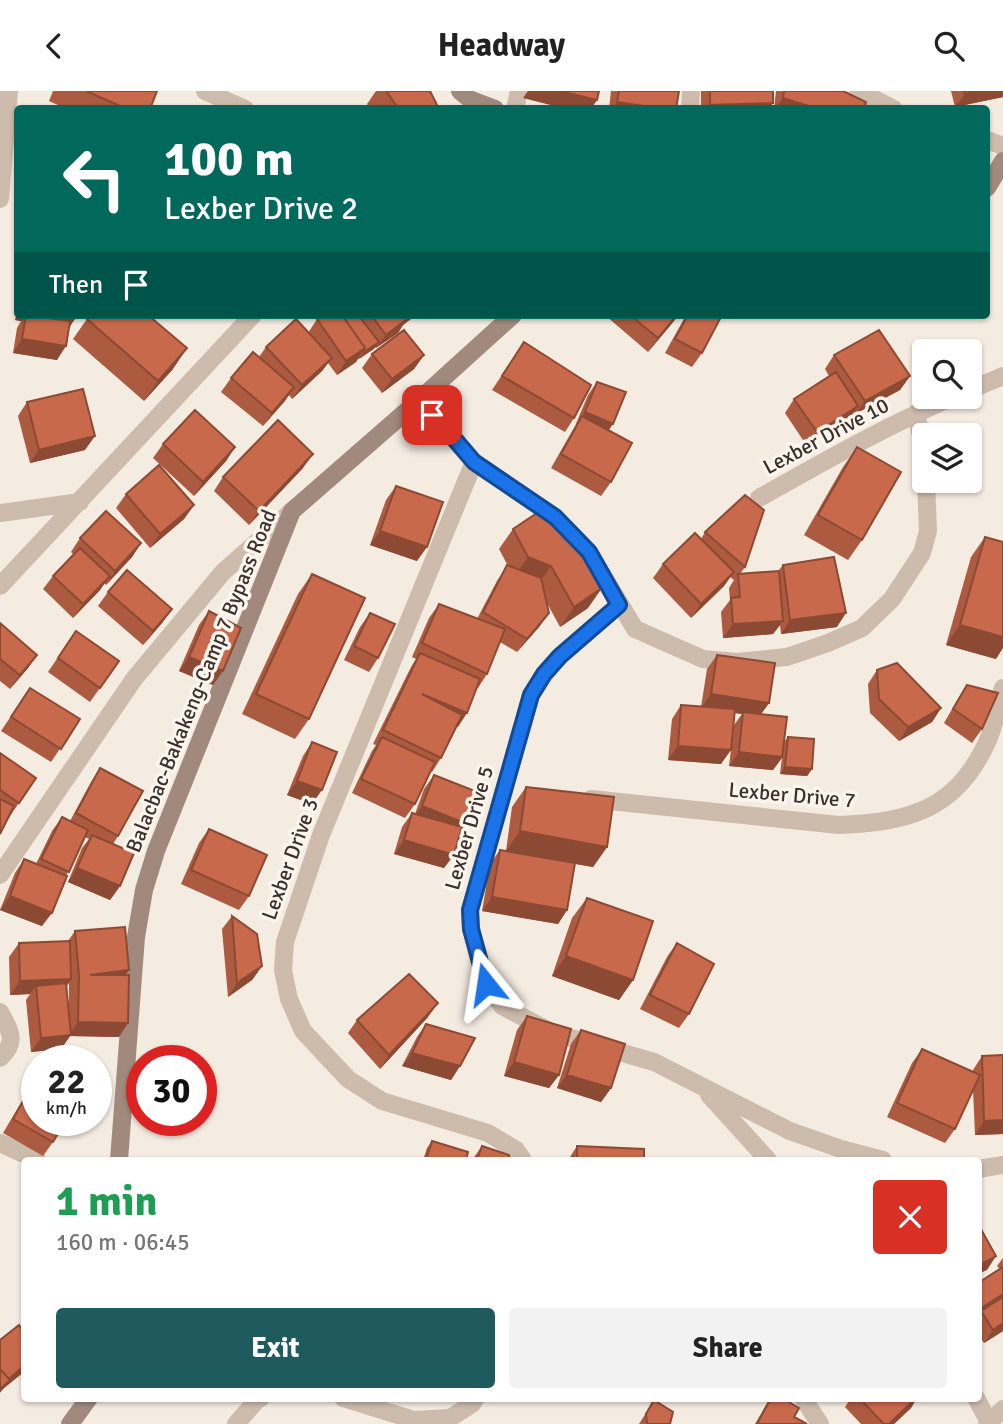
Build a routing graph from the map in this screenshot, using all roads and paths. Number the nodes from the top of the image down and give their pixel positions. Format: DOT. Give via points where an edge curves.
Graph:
graph roads {
  1 [pos="9,91"];
  2 [pos="205,91"];
  3 [pos="858,91"];
  4 [pos="236,105"];
  5 [pos="886,105"];
  6 [pos="1003,161"];
  7 [pos="990,183"];
  8 [pos="7,189"];
  9 [pos="249,319"];
  10 [pos="509,319"];
  11 [pos="1003,376"];
  12 [pos="982,385"];
  13 [pos="418,401"];
  14 [pos="925,409"];
  15 [pos="916,413"];
  16 [pos="918,423"];
  17 [pos="474,462"];
  18 [pos="926,493"];
  19 [pos="759,498"];
  20 [pos="79,502"];
  21 [pos="292,511"];
  22 [pos="0,513"];
  23 [pos="0,586"];
  24 [pos="619,605"];
  25 [pos="1003,688"];
  26 [pos="571,797"];
  27 [pos="0,875"];
  28 [pos="0,1012"];
  29 [pos="0,1058"];
  30 [pos="702,1086"];
  31 [pos="0,1143"];
  32 [pos="30,1157"];
  33 [pos="120,1157"];
  34 [pos="521,1157"];
  35 [pos="765,1157"];
  36 [pos="872,1157"];
  37 [pos="1003,1165"];
  38 [pos="982,1168"];
  39 [pos="86,1402"];
  40 [pos="255,1402"];
  41 [pos="356,1402"];
  42 [pos="473,1402"];
  43 [pos="806,1402"];
  44 [pos="978,1402"];
  45 [pos="1003,1409"];
  46 [pos="988,1423"];
  47 [pos="69,1424"];
  48 [pos="236,1424"];
  49 [pos="820,1424"];
  1 -- 8 [label="street"];
  2 -- 4 [label="street"];
  3 -- 5 [label="street"];
  6 -- 7 [label="main road"];
  9 -- 20 [label="street"];
  10 -- 13 [label="main road, Balacbac-Bakakeng-Camp 7 Bypass Road"];
  11 -- 12 [label="street"];
  13 -- 17 [label="street"];
  13 -- 21 [label="main road, Balacbac-Bakakeng-Camp 7 Bypass Road"];
  14 -- 15 [label="street, Lexber Drive 10"];
  15 -- 16 [label="street"];
  15 -- 19 [label="street, Lexber Drive 10"];
  17 -- 24 [label="street" via="555,517 589,552"];
  17 -- 34 [label="street, Lexber Drive 3" via="321,835 285,942 283,970 303,1031 348,1079 382,1101 488,1133"];
  18 -- 24 [label="street" via="928,531 922,553 892,599 862,628 828,643 787,657 703,659 635,629"];
  20 -- 22 [label="street"];
  20 -- 23 [label="street"];
  21 -- 27 [label="street" via="223,572 134,679"];
  21 -- 33 [label="main road, Balacbac-Bakakeng-Camp 7 Bypass Road" via="144,890 136,937"];
  24 -- 30 [label="street, Lexber Drive 5" via="560,656 531,695 511,790 470,910 471,929 486,984 502,1006 553,1033 654,1062"];
  25 -- 26 [label="street, Lexber Drive 7" via="988,740 956,789 935,805 902,818 839,825"];
  28 -- 29 [label="street" via="12,1033"];
  30 -- 35 [label="street, Lexber Drive 5"];
  30 -- 36 [label="street, Lexber Drive 5" via="790,1131"];
  31 -- 32 [label="street"];
  37 -- 38 [label="street"];
  39 -- 47 [label="main road"];
  40 -- 48 [label="street"];
  41 -- 42 [label="street" via="414,1420 450,1419"];
  43 -- 49 [label="street"];
  44 -- 46 [label="street"];
  45 -- 46 [label="street"];
}
